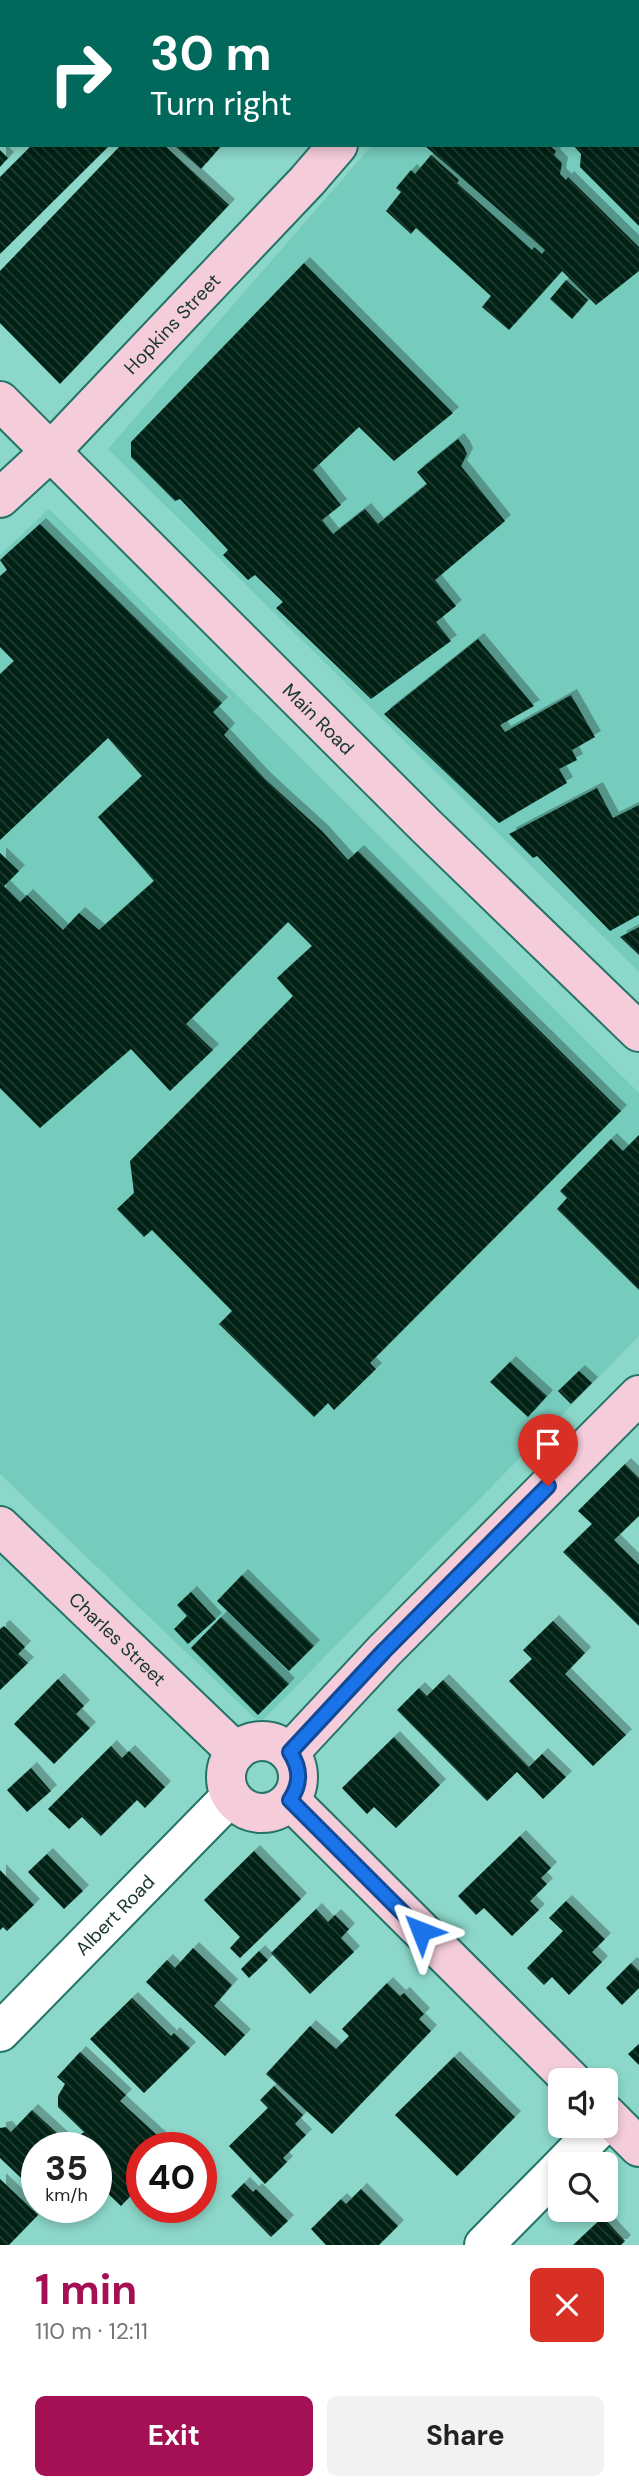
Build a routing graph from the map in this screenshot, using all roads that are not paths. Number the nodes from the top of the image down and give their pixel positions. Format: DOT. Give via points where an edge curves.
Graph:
graph roads {
  1 [pos="336,147"];
  2 [pos="0,401"];
  3 [pos="50,452"];
  4 [pos="0,498"];
  5 [pos="639,1032"];
  6 [pos="639,1395"];
  7 [pos="0,1526"];
  8 [pos="236,1752"];
  9 [pos="290,1752"];
  10 [pos="232,1796"];
  11 [pos="290,1800"];
  12 [pos="0,2032"];
  13 [pos="559,2068"];
  14 [pos="618,2130"];
  15 [pos="588,2138"];
  16 [pos="639,2147"];
  17 [pos="575,2152"];
  18 [pos="548,2180"];
  19 [pos="484,2245"];
  1 -- 3 [label="street, Hopkins Street"];
  2 -- 3 [label="street, Main Road"];
  3 -- 4 [label="street, Hopkins Street"];
  3 -- 5 [label="street, Main Road"];
  6 -- 9 [label="street"];
  7 -- 8 [label="street, Charles Street"];
  8 -- 9 [label="street" via="257,1741 281,1745"];
  8 -- 10 [label="street" via="226,1773"];
  9 -- 11 [label="street" via="299,1782"];
  10 -- 11 [label="street" via="249,1811 260,1813 281,1808"];
  10 -- 12 [label="street, Albert Road"];
  11 -- 13 [label="street"];
  14 -- 16 [label="street"];
  15 -- 17 [label="street"];
  18 -- 19 [label="street"];
}
